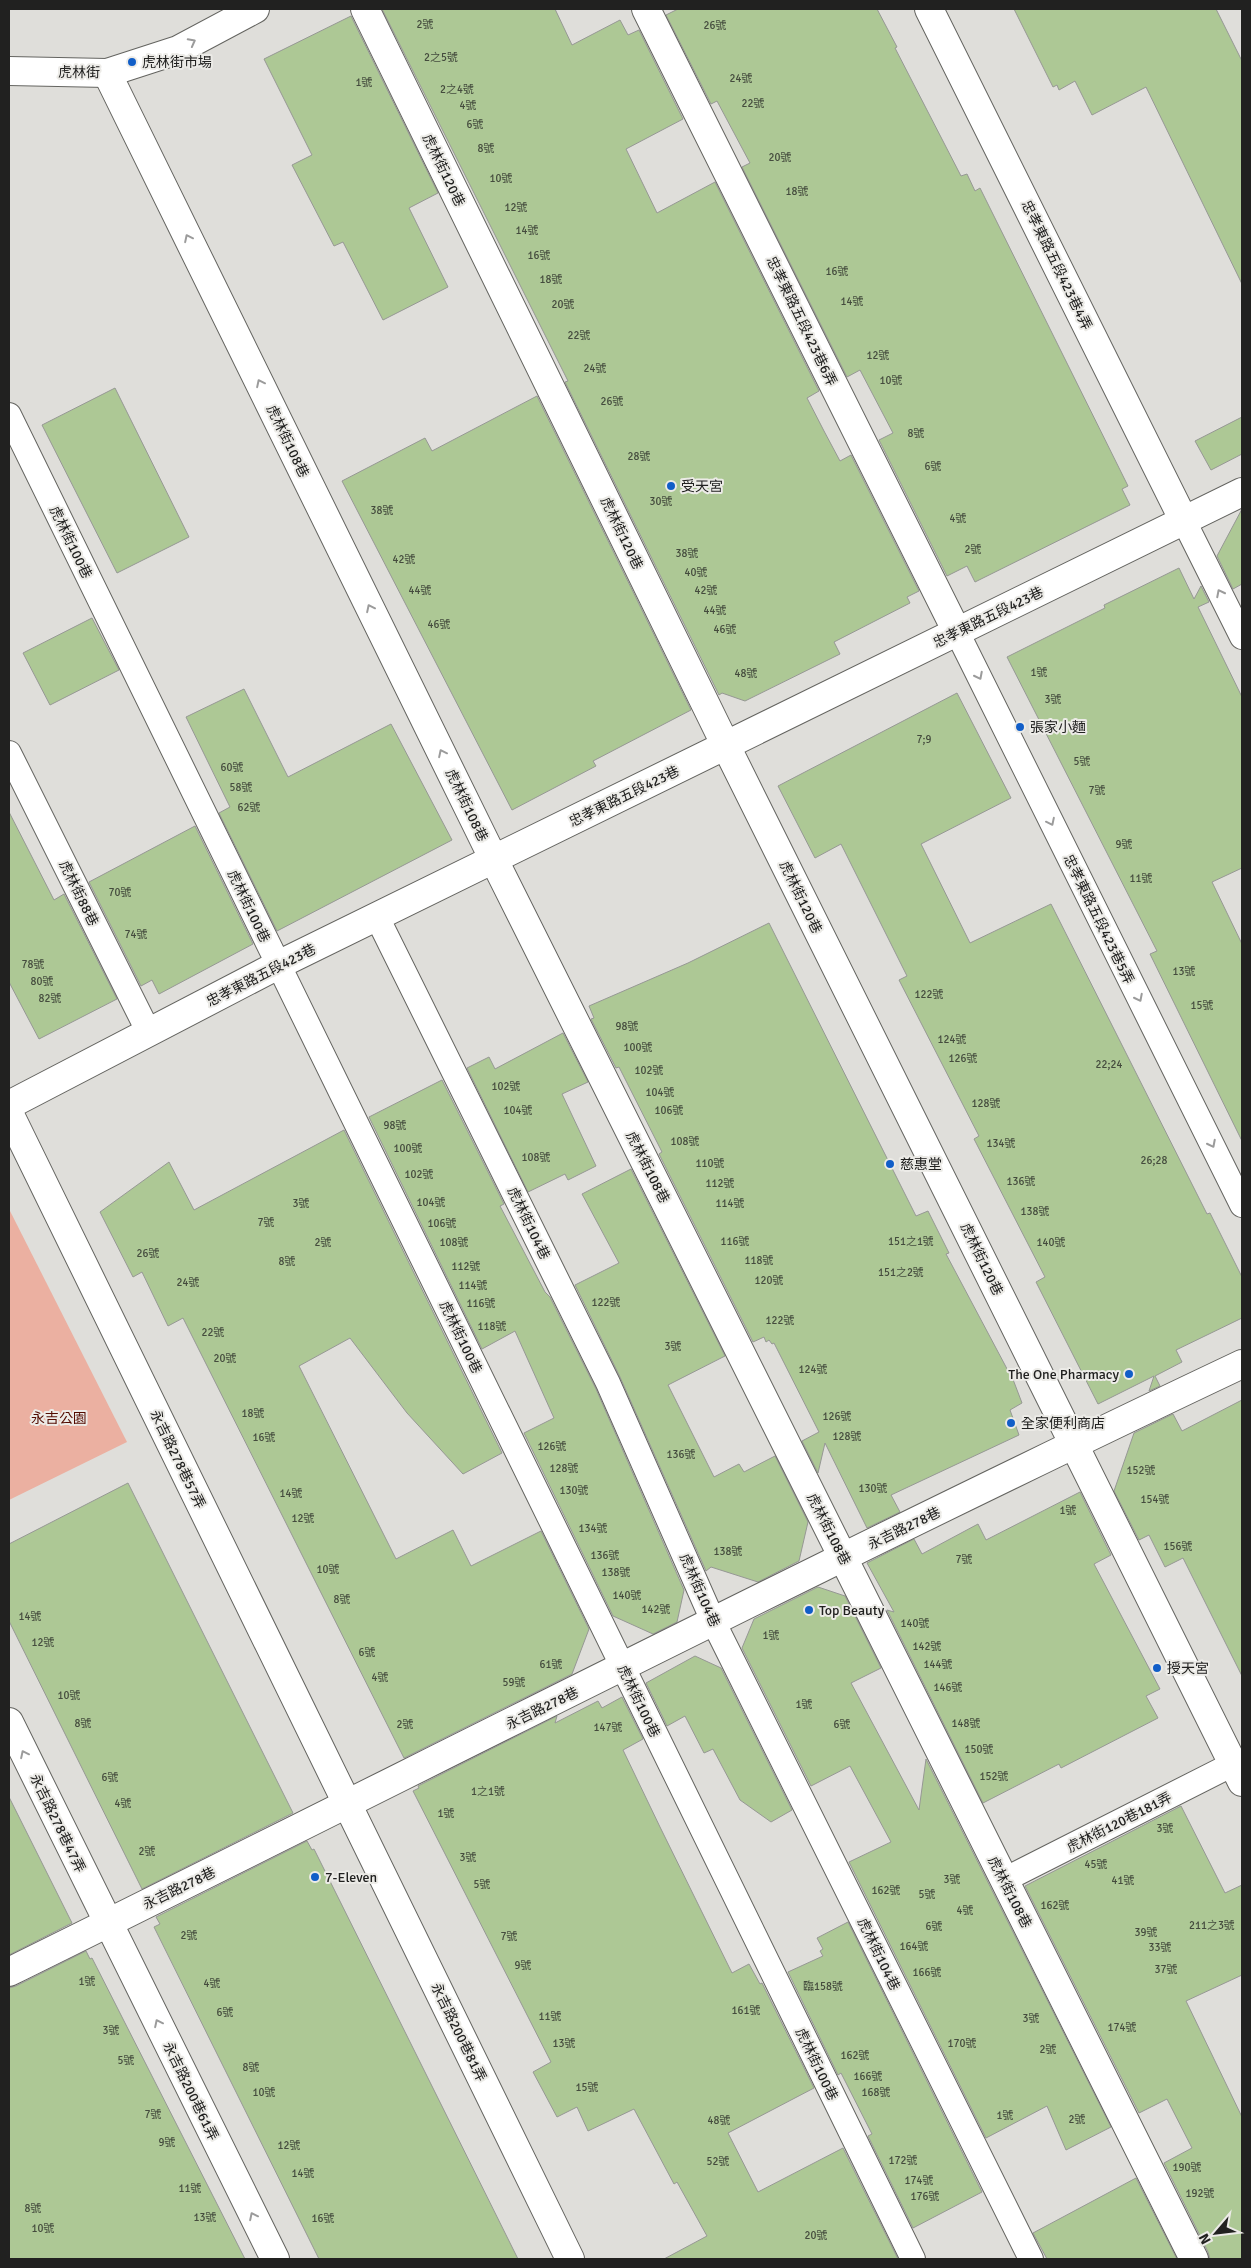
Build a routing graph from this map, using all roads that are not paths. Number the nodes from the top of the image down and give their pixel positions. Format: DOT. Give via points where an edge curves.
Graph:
graph roads {
  1 [pos="255,9"];
  2 [pos="365,9"];
  3 [pos="646,9"];
  4 [pos="929,9"];
  5 [pos="9,71"];
  6 [pos="107,73"];
  7 [pos="9,415"];
  8 [pos="1242,492"];
  9 [pos="1184,521"];
  10 [pos="957,632"];
  11 [pos="1242,637"];
  12 [pos="726,746"];
  13 [pos="9,752"];
  14 [pos="494,860"];
  15 [pos="377,917"];
  16 [pos="278,965"];
  17 [pos="148,1033"];
  18 [pos="9,1105"];
  19 [pos="9,1113"];
  20 [pos="1242,1205"];
  21 [pos="1242,1364"];
  22 [pos="1074,1444"];
  23 [pos="844,1558"];
  24 [pos="713,1621"];
  25 [pos="622,1668"];
  26 [pos="9,1722"];
  27 [pos="1238,1773"];
  28 [pos="347,1804"];
  29 [pos="1004,1880"];
  30 [pos="108,1923"];
  31 [pos="9,1972"];
  32 [pos="275,2259"];
  33 [pos="570,2259"];
  34 [pos="913,2259"];
  35 [pos="1031,2259"];
  36 [pos="1194,2259"];
  6 -- 1 [label="street, 虎林街, one-way" via="178,50"];
  2 -- 12 [label="street, 虎林街120巷"];
  3 -- 10 [label="street, 忠孝東路五段423巷6弄"];
  4 -- 9 [label="street, 忠孝東路五段423巷4弄"];
  5 -- 6 [label="street, 虎林街"];
  14 -- 6 [label="street, 虎林街108巷, one-way"];
  7 -- 16 [label="lane, 虎林街100巷"];
  8 -- 9 [label="street, 忠孝東路五段423巷"];
  9 -- 10 [label="street, 忠孝東路五段423巷"];
  11 -- 9 [label="lane, one-way"];
  10 -- 12 [label="street, 忠孝東路五段423巷"];
  10 -- 20 [label="lane, 忠孝東路五段423巷5弄, one-way"];
  12 -- 14 [label="street, 忠孝東路五段423巷"];
  12 -- 22 [label="street, 虎林街120巷"];
  13 -- 17 [label="lane, 虎林街88巷"];
  14 -- 15 [label="street, 忠孝東路五段423巷"];
  14 -- 23 [label="street, 虎林街108巷"];
  15 -- 16 [label="street, 忠孝東路五段423巷"];
  15 -- 24 [label="lane, 虎林街104巷" via="608,1383"];
  16 -- 17 [label="street, 忠孝東路五段423巷"];
  16 -- 25 [label="lane, 虎林街100巷"];
  17 -- 18 [label="street, 忠孝東路五段423巷"];
  19 -- 28 [label="street, 永吉路278巷57弄"];
  21 -- 22 [label="street, 永吉路278巷"];
  22 -- 23 [label="street, 永吉路278巷"];
  22 -- 27 [label="street, 虎林街120巷"];
  23 -- 24 [label="street, 永吉路278巷"];
  23 -- 29 [label="street, 虎林街108巷"];
  24 -- 25 [label="street, 永吉路278巷"];
  24 -- 35 [label="lane, 虎林街104巷"];
  25 -- 28 [label="street, 永吉路278巷"];
  25 -- 34 [label="lane, 虎林街100巷"];
  30 -- 26 [label="street, 永吉路278巷47弄, one-way"];
  27 -- 29 [label="lane, 虎林街120巷181弄"];
  28 -- 30 [label="street, 永吉路278巷"];
  28 -- 33 [label="street, 永吉路200巷81弄"];
  29 -- 36 [label="street, 虎林街108巷"];
  30 -- 31 [label="street, 永吉路278巷"];
  32 -- 30 [label="street, 永吉路200巷61弄, one-way"];
}
